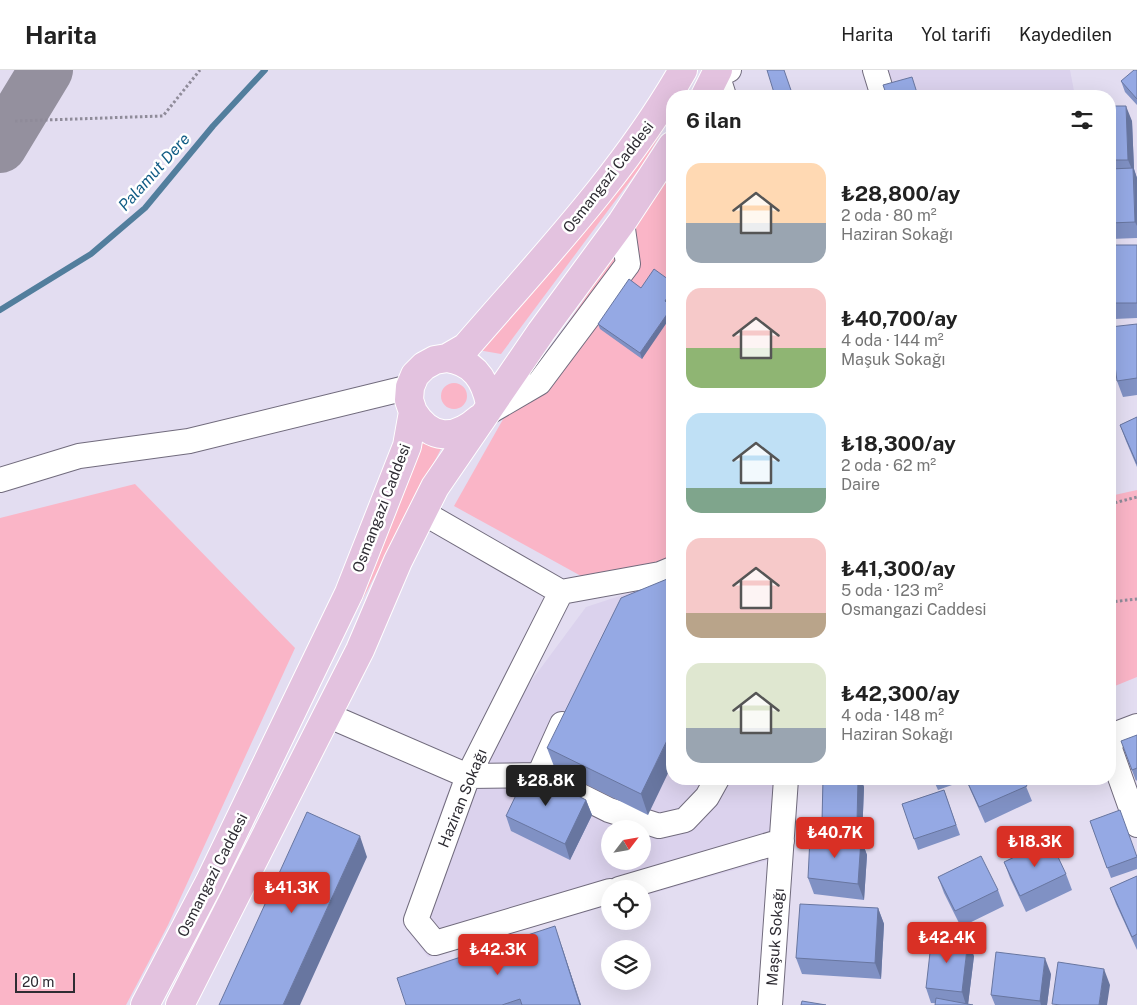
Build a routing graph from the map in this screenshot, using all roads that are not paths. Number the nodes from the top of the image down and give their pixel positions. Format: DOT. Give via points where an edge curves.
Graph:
graph roads {
  1 [pos="683,70"];
  2 [pos="875,70"];
  3 [pos="672,90"];
  4 [pos="881,90"];
  5 [pos="666,100"];
  6 [pos="666,155"];
  7 [pos="447,358"];
  8 [pos="411,400"];
  9 [pos="486,410"];
  10 [pos="0,480"];
  11 [pos="422,512"];
  12 [pos="666,572"];
  13 [pos="561,592"];
  14 [pos="570,706"];
  15 [pos="326,716"];
  16 [pos="1137,726"];
  17 [pos="1116,734"];
  18 [pos="1116,765"];
  19 [pos="539,775"];
  20 [pos="468,776"];
  21 [pos="714,785"];
  22 [pos="786,785"];
  23 [pos="1137,825"];
  24 [pos="782,841"];
  25 [pos="650,880"];
  26 [pos="601,894"];
  27 [pos="145,1005"];
  28 [pos="180,1005"];
  29 [pos="770,1005"];
  1 -- 3 [label="main road, Osmangazi Caddesi"];
  2 -- 4 [label="street"];
  5 -- 7 [label="main road, Osmangazi Caddesi" via="585,209 466,347"];
  6 -- 9 [label="main road, Osmangazi Caddesi" via="622,222"];
  7 -- 8 [label="main road, Osmangazi Caddesi" via="424,366 415,376"];
  7 -- 9 [label="main road" via="460,360 480,375 487,389"];
  8 -- 9 [label="main road" via="424,427 442,434 456,434 467,429"];
  8 -- 10 [label="street" via="189,441 79,456"];
  8 -- 27 [label="main road, Osmangazi Caddesi" via="406,446 349,593 209,883"];
  9 -- 11 [label="main road, Osmangazi Caddesi"];
  11 -- 13 [label="street"];
  11 -- 15 [label="main road, Osmangazi Caddesi" via="360,650"];
  12 -- 13 [label="street"];
  13 -- 20 [label="street, Haziran Sokağı"];
  14 -- 19 [label="street"];
  15 -- 20 [label="street"];
  15 -- 28 [label="main road, Osmangazi Caddesi"];
  16 -- 17 [label="street"];
  18 -- 23 [label="street"];
  19 -- 20 [label="street"];
  19 -- 21 [label="street" via="609,810 659,826 685,820"];
  20 -- 26 [label="street, Haziran Sokağı" via="416,920 435,943"];
  22 -- 24 [label="street, Maşuk Sokağı"];
  24 -- 25 [label="street"];
  24 -- 29 [label="street, Maşuk Sokağı"];
}
